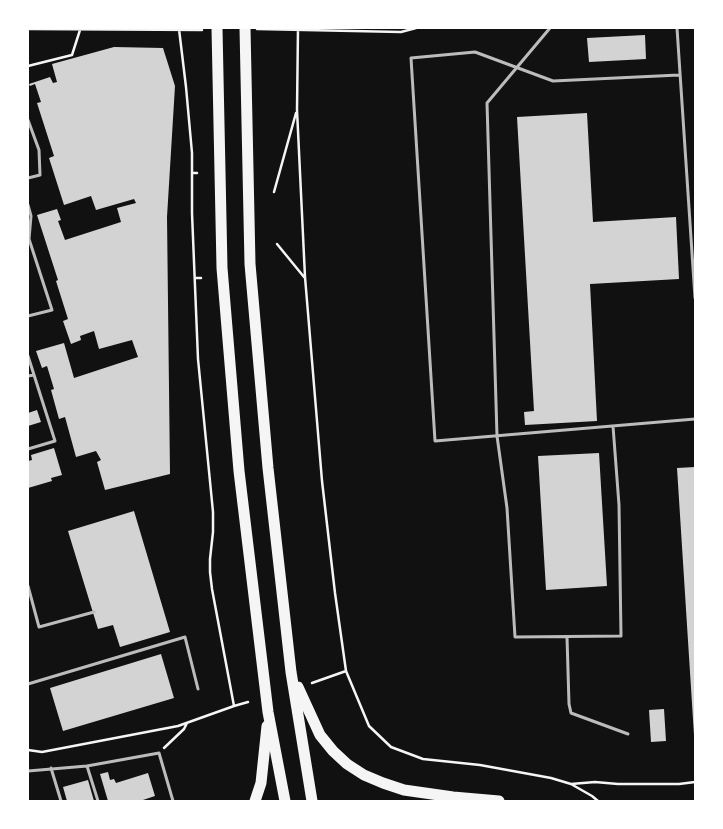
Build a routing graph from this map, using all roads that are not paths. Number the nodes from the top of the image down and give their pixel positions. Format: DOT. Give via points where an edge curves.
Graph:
graph roads {
  1 [pos="217,28"];
  2 [pos="245,28"];
  3 [pos="550,28"];
  4 [pos="677,28"];
  5 [pos="516,68"];
  6 [pos="679,75"];
  7 [pos="28,120"];
  8 [pos="28,178"];
  9 [pos="28,204"];
  10 [pos="29,239"];
  11 [pos="695,298"];
  12 [pos="28,316"];
  13 [pos="28,356"];
  14 [pos="34,375"];
  15 [pos="28,376"];
  16 [pos="695,419"];
  17 [pos="613,426"];
  18 [pos="497,436"];
  19 [pos="28,449"];
  20 [pos="28,586"];
  21 [pos="94,612"];
  22 [pos="567,637"];
  23 [pos="291,672"];
  24 [pos="28,684"];
  25 [pos="198,689"];
  26 [pos="268,712"];
  27 [pos="628,734"];
  28 [pos="87,766"];
  29 [pos="51,768"];
  30 [pos="28,771"];
  31 [pos="61,801"];
  32 [pos="98,801"];
  33 [pos="173,801"];
  34 [pos="255,801"];
  35 [pos="285,801"];
  36 [pos="312,801"];
  37 [pos="499,801"];
  1 -- 26 [label="highway" via="222,268 242,502"];
  2 -- 23 [label="highway" via="250,264 268,468"];
  3 -- 5 [label="lane"];
  4 -- 6 [label="lane"];
  5 -- 6 [label="lane" via="553,81"];
  5 -- 18 [label="lane" via="486,103"];
  5 -- 18 [label="lane" via="474,52 411,58 435,441"];
  6 -- 11 [label="lane"];
  7 -- 8 [label="lane" via="39,150 40,175"];
  9 -- 10 [label="lane" via="32,216"];
  10 -- 12 [label="lane" via="52,310"];
  13 -- 14 [label="lane"];
  14 -- 15 [label="lane"];
  14 -- 19 [label="lane" via="55,441"];
  16 -- 17 [label="lane"];
  17 -- 18 [label="lane"];
  17 -- 22 [label="lane" via="619,505 622,636"];
  18 -- 22 [label="lane" via="507,508 515,637"];
  20 -- 21 [label="lane" via="39,627"];
  22 -- 27 [label="lane" via="571,713"];
  23 -- 36 [label="highway"];
  23 -- 37 [label="highway" via="320,735 347,764 364,775 404,790"];
  24 -- 25 [label="lane" via="185,637"];
  26 -- 34 [label="highway" via="261,783"];
  26 -- 35 [label="highway"];
  28 -- 29 [label="lane"];
  28 -- 32 [label="lane"];
  28 -- 33 [label="lane" via="159,753"];
  29 -- 30 [label="lane"];
  29 -- 31 [label="lane"];
}
